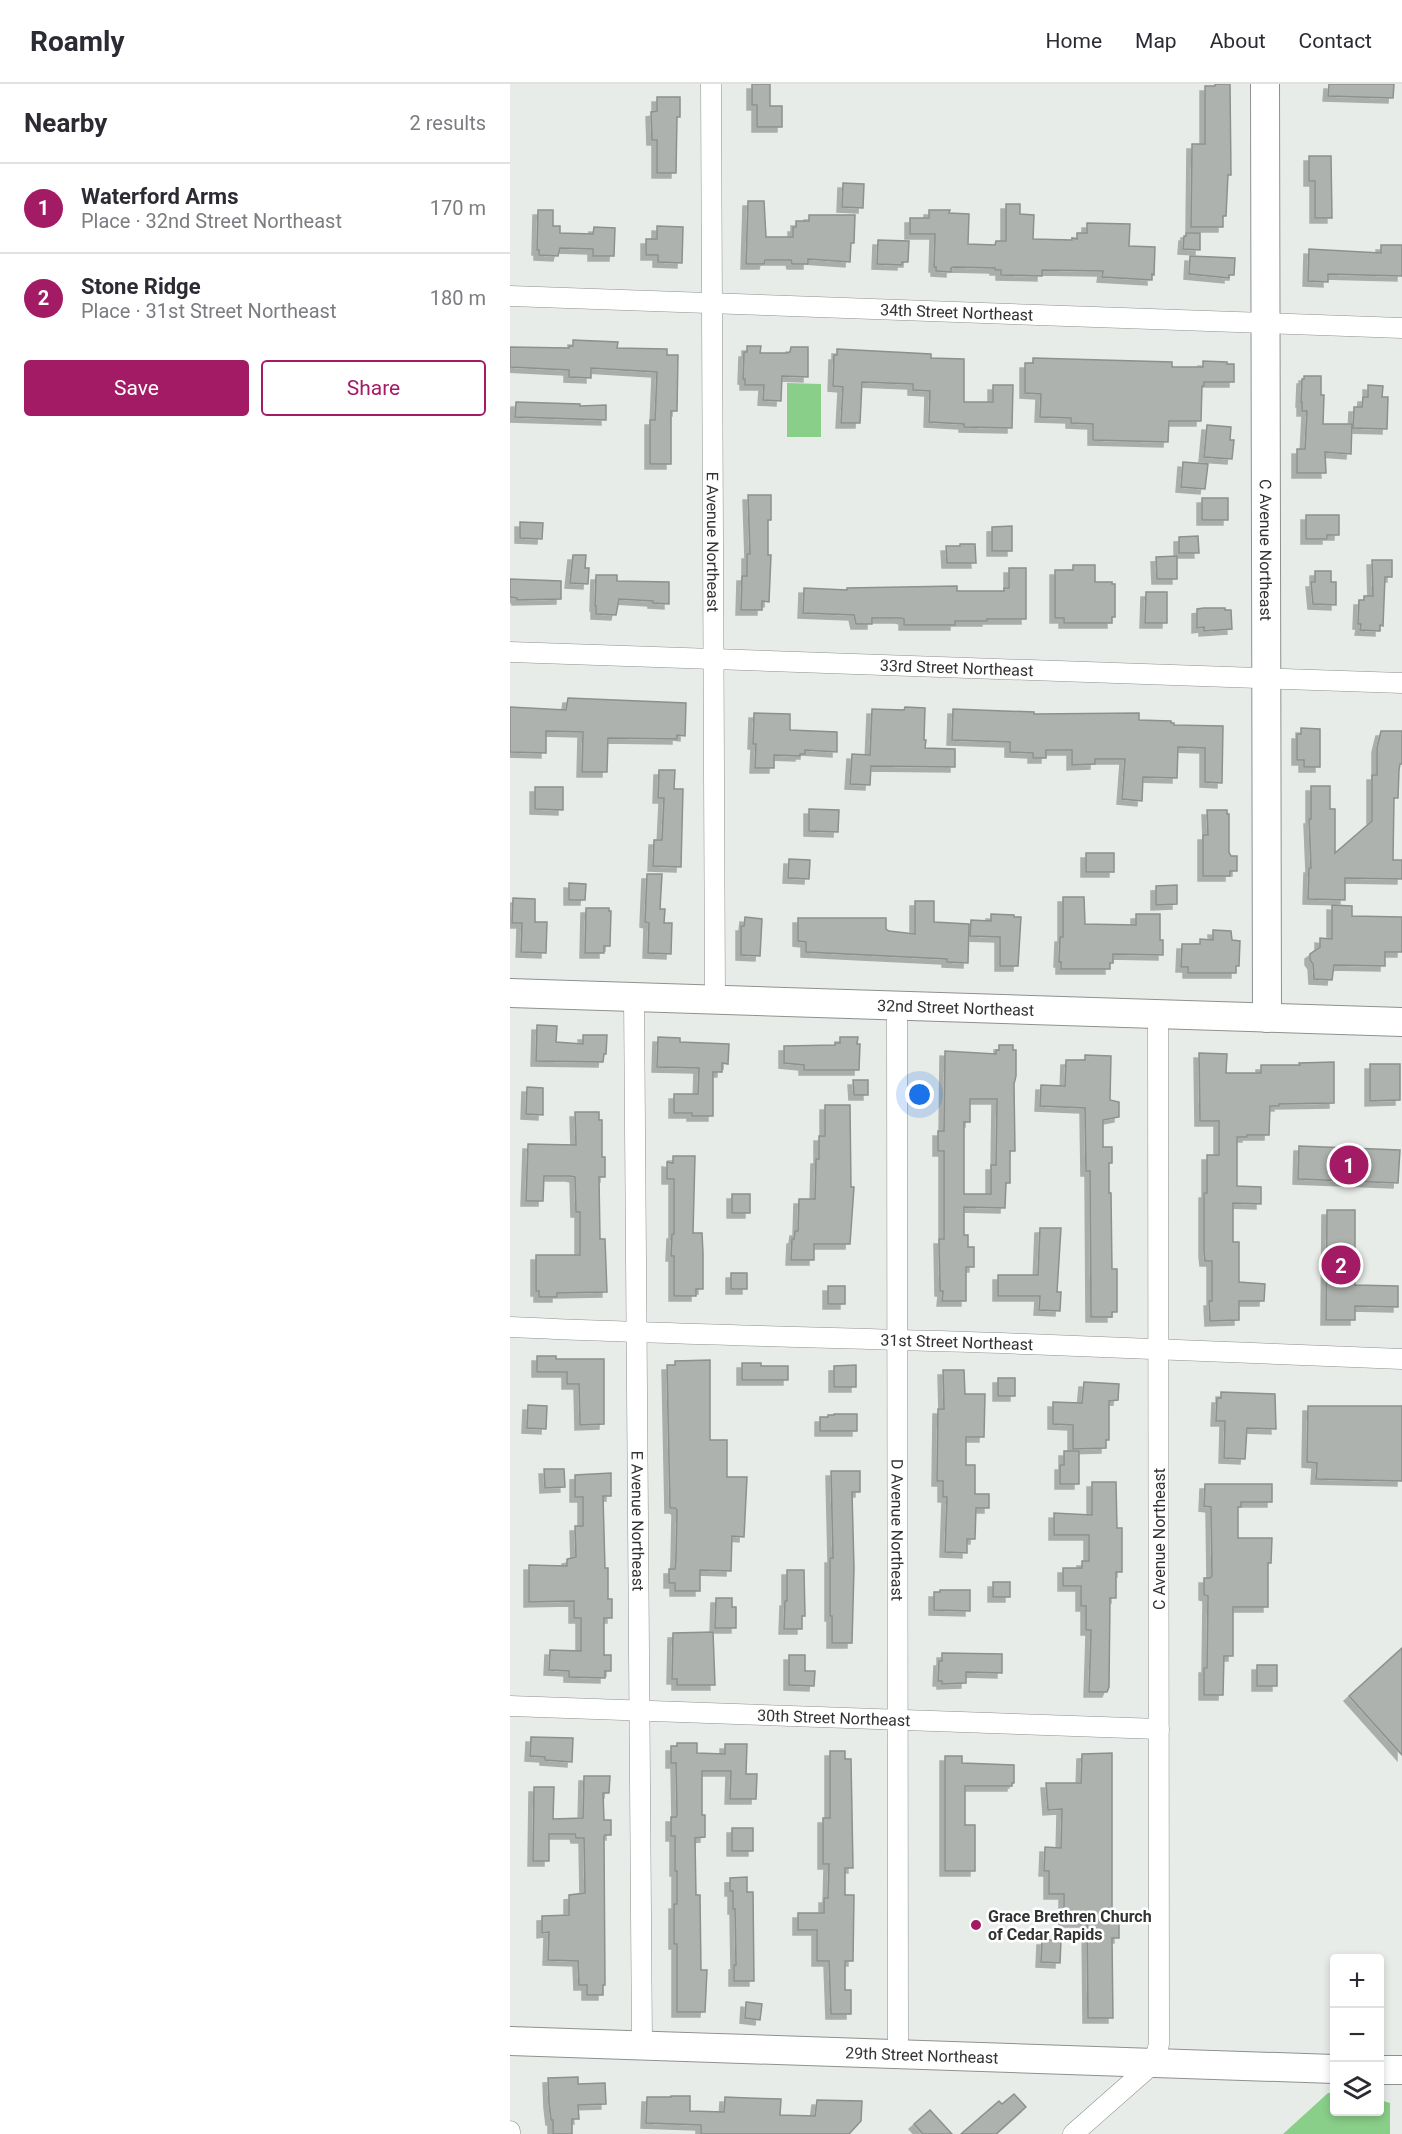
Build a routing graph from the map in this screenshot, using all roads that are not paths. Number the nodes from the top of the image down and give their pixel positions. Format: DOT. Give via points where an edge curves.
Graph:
graph roads {
  1 [pos="711,84"];
  2 [pos="1265,84"];
  3 [pos="510,296"];
  4 [pos="712,304"];
  5 [pos="1265,322"];
  6 [pos="1402,328"];
  7 [pos="510,652"];
  8 [pos="714,659"];
  9 [pos="1267,678"];
  10 [pos="1402,683"];
  11 [pos="510,993"];
  12 [pos="634,997"];
  13 [pos="715,1000"];
  14 [pos="897,1006"];
  15 [pos="1158,1014"];
  16 [pos="1267,1018"];
  17 [pos="1402,1022"];
  18 [pos="510,1327"];
  19 [pos="636,1333"];
  20 [pos="898,1340"];
  21 [pos="1159,1349"];
  22 [pos="1402,1359"];
  23 [pos="510,1706"];
  24 [pos="640,1711"];
  25 [pos="898,1721"];
  26 [pos="1159,1729"];
  27 [pos="510,2041"];
  28 [pos="642,2045"];
  29 [pos="898,2055"];
  30 [pos="1152,2063"];
  31 [pos="1330,2069"];
  32 [pos="1384,2070"];
  33 [pos="1402,2070"];
  34 [pos="1073,2134"];
  1 -- 4 [label="street, E Avenue Northeast"];
  2 -- 5 [label="main road, C Avenue Northeast"];
  3 -- 4 [label="street, 34th Street Northeast"];
  4 -- 5 [label="street, 34th Street Northeast"];
  4 -- 8 [label="street, E Avenue Northeast"];
  5 -- 6 [label="street, 34th Street Northeast"];
  5 -- 9 [label="main road, C Avenue Northeast"];
  7 -- 8 [label="street, 33rd Street Northeast"];
  8 -- 9 [label="street, 33rd Street Northeast"];
  8 -- 13 [label="street, E Avenue Northeast"];
  9 -- 10 [label="street, 33rd Street Northeast"];
  9 -- 16 [label="main road, C Avenue Northeast"];
  11 -- 12 [label="main road, 32nd Street Northeast"];
  12 -- 13 [label="main road, 32nd Street Northeast"];
  12 -- 19 [label="street, E Avenue Northeast"];
  13 -- 14 [label="main road, 32nd Street Northeast"];
  14 -- 15 [label="main road, 32nd Street Northeast"];
  14 -- 20 [label="street, D Avenue Northeast"];
  15 -- 16 [label="main road, 32nd Street Northeast"];
  15 -- 21 [label="street, C Avenue Northeast"];
  16 -- 17 [label="main road, 32nd Street Northeast"];
  18 -- 19 [label="street, 31st Street Northeast"];
  19 -- 20 [label="street, 31st Street Northeast"];
  19 -- 24 [label="street, E Avenue Northeast"];
  20 -- 21 [label="street, 31st Street Northeast"];
  20 -- 25 [label="street, D Avenue Northeast"];
  21 -- 22 [label="street, 31st Street Northeast"];
  21 -- 26 [label="street, C Avenue Northeast"];
  23 -- 24 [label="street, 30th Street Northeast"];
  24 -- 25 [label="street, 30th Street Northeast"];
  24 -- 28 [label="street, E Avenue Northeast"];
  25 -- 26 [label="street, 30th Street Northeast"];
  25 -- 29 [label="street, D Avenue Northeast"];
  26 -- 30 [label="street, C Avenue Northeast" via="1159,2044"];
  27 -- 28 [label="main road, 29th Street Northeast"];
  28 -- 29 [label="main road, 29th Street Northeast"];
  29 -- 30 [label="main road, 29th Street Northeast"];
  30 -- 31 [label="main road, 29th Street Northeast"];
  30 -- 34 [label="street"];
  32 -- 33 [label="main road"];
}
